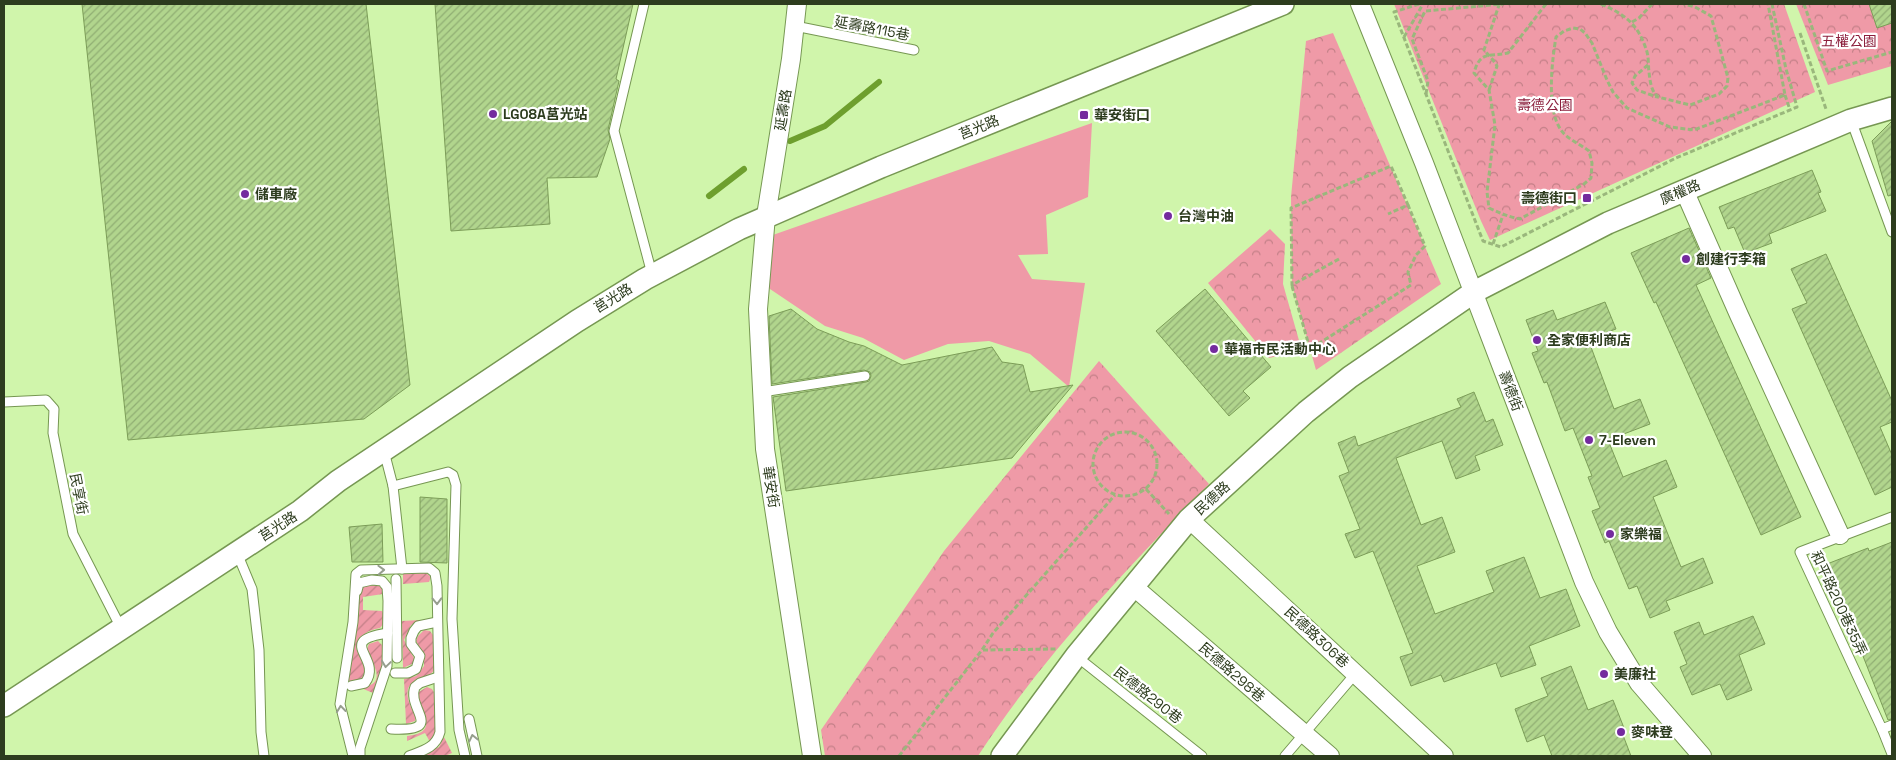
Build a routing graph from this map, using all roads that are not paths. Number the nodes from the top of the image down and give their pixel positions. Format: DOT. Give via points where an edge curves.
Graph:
graph roads {
  1 [pos="644,4"];
  2 [pos="798,4"];
  3 [pos="1283,4"];
  4 [pos="1360,4"];
  5 [pos="795,26"];
  6 [pos="914,50"];
  7 [pos="1892,108"];
  8 [pos="1842,124"];
  9 [pos="1684,190"];
  10 [pos="766,216"];
  11 [pos="1892,232"];
  12 [pos="652,274"];
  13 [pos="1474,292"];
  14 [pos="866,376"];
  15 [pos="762,392"];
  16 [pos="4,402"];
  17 [pos="384,451"];
  18 [pos="394,486"];
  19 [pos="1892,517"];
  20 [pos="1182,520"];
  21 [pos="1840,535"];
  22 [pos="237,552"];
  23 [pos="402,569"];
  24 [pos="396,579"];
  25 [pos="1134,587"];
  26 [pos="356,593"];
  27 [pos="438,622"];
  28 [pos="122,628"];
  29 [pos="388,632"];
  30 [pos="1066,652"];
  31 [pos="397,658"];
  32 [pos="395,673"];
  33 [pos="1356,673"];
  34 [pos="438,677"];
  35 [pos="350,686"];
  36 [pos="4,706"];
  37 [pos="469,719"];
  38 [pos="1892,725"];
  39 [pos="1882,728"];
  40 [pos="391,729"];
  41 [pos="1304,734"];
  42 [pos="1892,754"];
  43 [pos="264,756"];
  44 [pos="353,756"];
  45 [pos="360,756"];
  46 [pos="409,756"];
  47 [pos="465,756"];
  48 [pos="477,756"];
  49 [pos="812,756"];
  50 [pos="1002,756"];
  51 [pos="1202,756"];
  52 [pos="1285,756"];
  53 [pos="1330,756"];
  54 [pos="1444,756"];
  55 [pos="1702,756"];
  1 -- 12 [label="lane" via="614,131"];
  2 -- 5 [label="street, 延壽路"];
  3 -- 10 [label="street, 莒光路"];
  4 -- 13 [label="street, 壽德街"];
  5 -- 6 [label="lane, 延壽路115巷"];
  5 -- 10 [label="street, 延壽路"];
  7 -- 8 [label="street, 廣權路"];
  8 -- 9 [label="street, 廣權路"];
  8 -- 11 [label="lane"];
  9 -- 13 [label="street, 廣權路" via="1608,223"];
  9 -- 21 [label="street"];
  10 -- 12 [label="street, 莒光路"];
  10 -- 15 [label="street, 華安街" via="758,309"];
  12 -- 17 [label="street, 莒光路" via="576,321"];
  13 -- 20 [label="street, 民德路" via="1350,377"];
  13 -- 55 [label="street, 壽德街" via="1584,582 1608,632 1639,683"];
  14 -- 15 [label="lane"];
  15 -- 49 [label="street, 華安街" via="765,449"];
  16 -- 28 [label="lane, 民享街" via="46,400 54,409 53,433 73,534"];
  17 -- 18 [label="lane"];
  17 -- 22 [label="street, 莒光路"];
  18 -- 23 [label="lane"];
  18 -- 47 [label="lane" via="448,472 456,484 452,620 459,730"];
  19 -- 21 [label="lane, 和平路200巷35弄"];
  20 -- 25 [label="street, 民德路"];
  20 -- 33 [label="street, 民德路306巷"];
  21 -- 39 [label="lane, 和平路200巷35弄" via="1800,552"];
  22 -- 28 [label="street, 莒光路"];
  22 -- 43 [label="lane" via="252,589 259,650"];
  26 -- 23 [label="lane, one-way" via="356,574 361,570"];
  23 -- 27 [label="lane, one-way" via="429,568 435,573"];
  24 -- 31 [label="lane"];
  25 -- 30 [label="street, 民德路"];
  25 -- 41 [label="street, 民德路298巷"];
  26 -- 29 [label="lane" via="359,584 372,580 382,581 387,586"];
  44 -- 26 [label="lane, one-way" via="340,704"];
  27 -- 32 [label="lane" via="418,626 414,631 411,644 420,656 416,669"];
  27 -- 34 [label="lane"];
  28 -- 36 [label="street, 莒光路"];
  29 -- 35 [label="lane" via="370,635 364,640 361,647 370,669 369,677 365,683"];
  29 -- 45 [label="lane, one-way" via="387,666"];
  30 -- 50 [label="street, 民德路"];
  30 -- 51 [label="lane, 民德路290巷"];
  33 -- 41 [label="lane"];
  33 -- 54 [label="street, 民德路306巷"];
  34 -- 40 [label="lane" via="415,687 413,698 421,715 417,727"];
  34 -- 46 [label="lane" via="438,740"];
  48 -- 37 [label="lane, one-way"];
  38 -- 39 [label="lane"];
  39 -- 42 [label="lane, 和平路200巷35弄"];
  41 -- 52 [label="lane"];
  41 -- 53 [label="street, 民德路298巷"];
}
